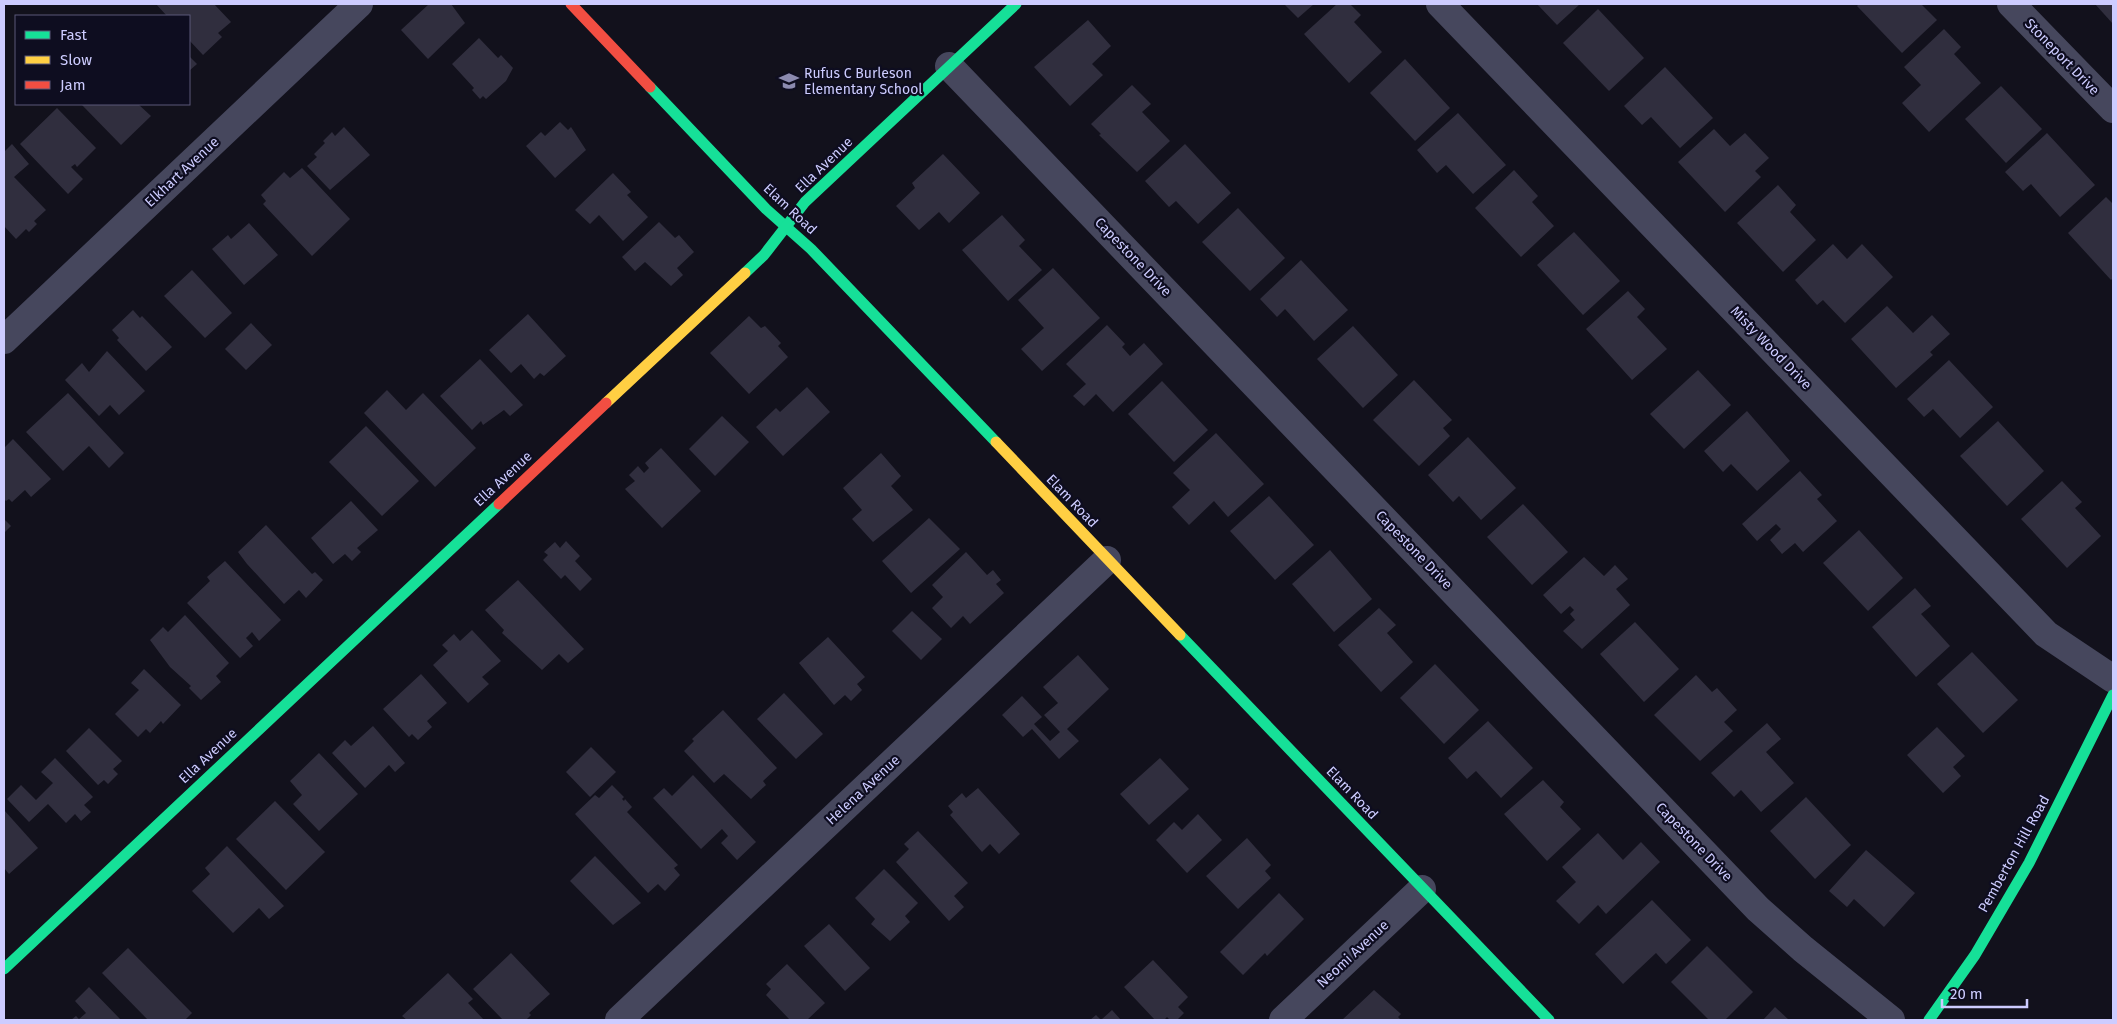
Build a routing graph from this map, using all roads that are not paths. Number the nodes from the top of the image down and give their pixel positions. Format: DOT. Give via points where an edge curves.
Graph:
graph roads {
  1 [pos="359,4"];
  2 [pos="571,4"];
  3 [pos="1016,4"];
  4 [pos="1440,4"];
  5 [pos="2011,4"];
  6 [pos="949,66"];
  7 [pos="2113,109"];
  8 [pos="787,227"];
  9 [pos="4,340"];
  10 [pos="1107,560"];
  11 [pos="2113,679"];
  12 [pos="2113,695"];
  13 [pos="1422,888"];
  14 [pos="4,969"];
  15 [pos="619,1020"];
  16 [pos="1283,1020"];
  17 [pos="1549,1020"];
  18 [pos="1890,1020"];
  19 [pos="1928,1020"];
  1 -- 9 [label="street, Elkhart Avenue"];
  2 -- 8 [label="street, Elam Road" via="766,209"];
  3 -- 6 [label="street, Ella Avenue"];
  4 -- 11 [label="street, Misty Wood Drive" via="2046,634"];
  5 -- 7 [label="street, Stoneport Drive"];
  6 -- 8 [label="street, Ella Avenue" via="805,202"];
  6 -- 18 [label="street, Capestone Drive" via="1758,909"];
  8 -- 10 [label="street, Elam Road"];
  8 -- 14 [label="street, Ella Avenue" via="756,262"];
  10 -- 13 [label="street, Elam Road"];
  10 -- 15 [label="street, Helena Avenue"];
  12 -- 19 [label="street, Pemberton Hill Road" via="2029,863 1975,955"];
  13 -- 16 [label="street, Neomi Avenue"];
  13 -- 17 [label="street, Elam Road"];
}
